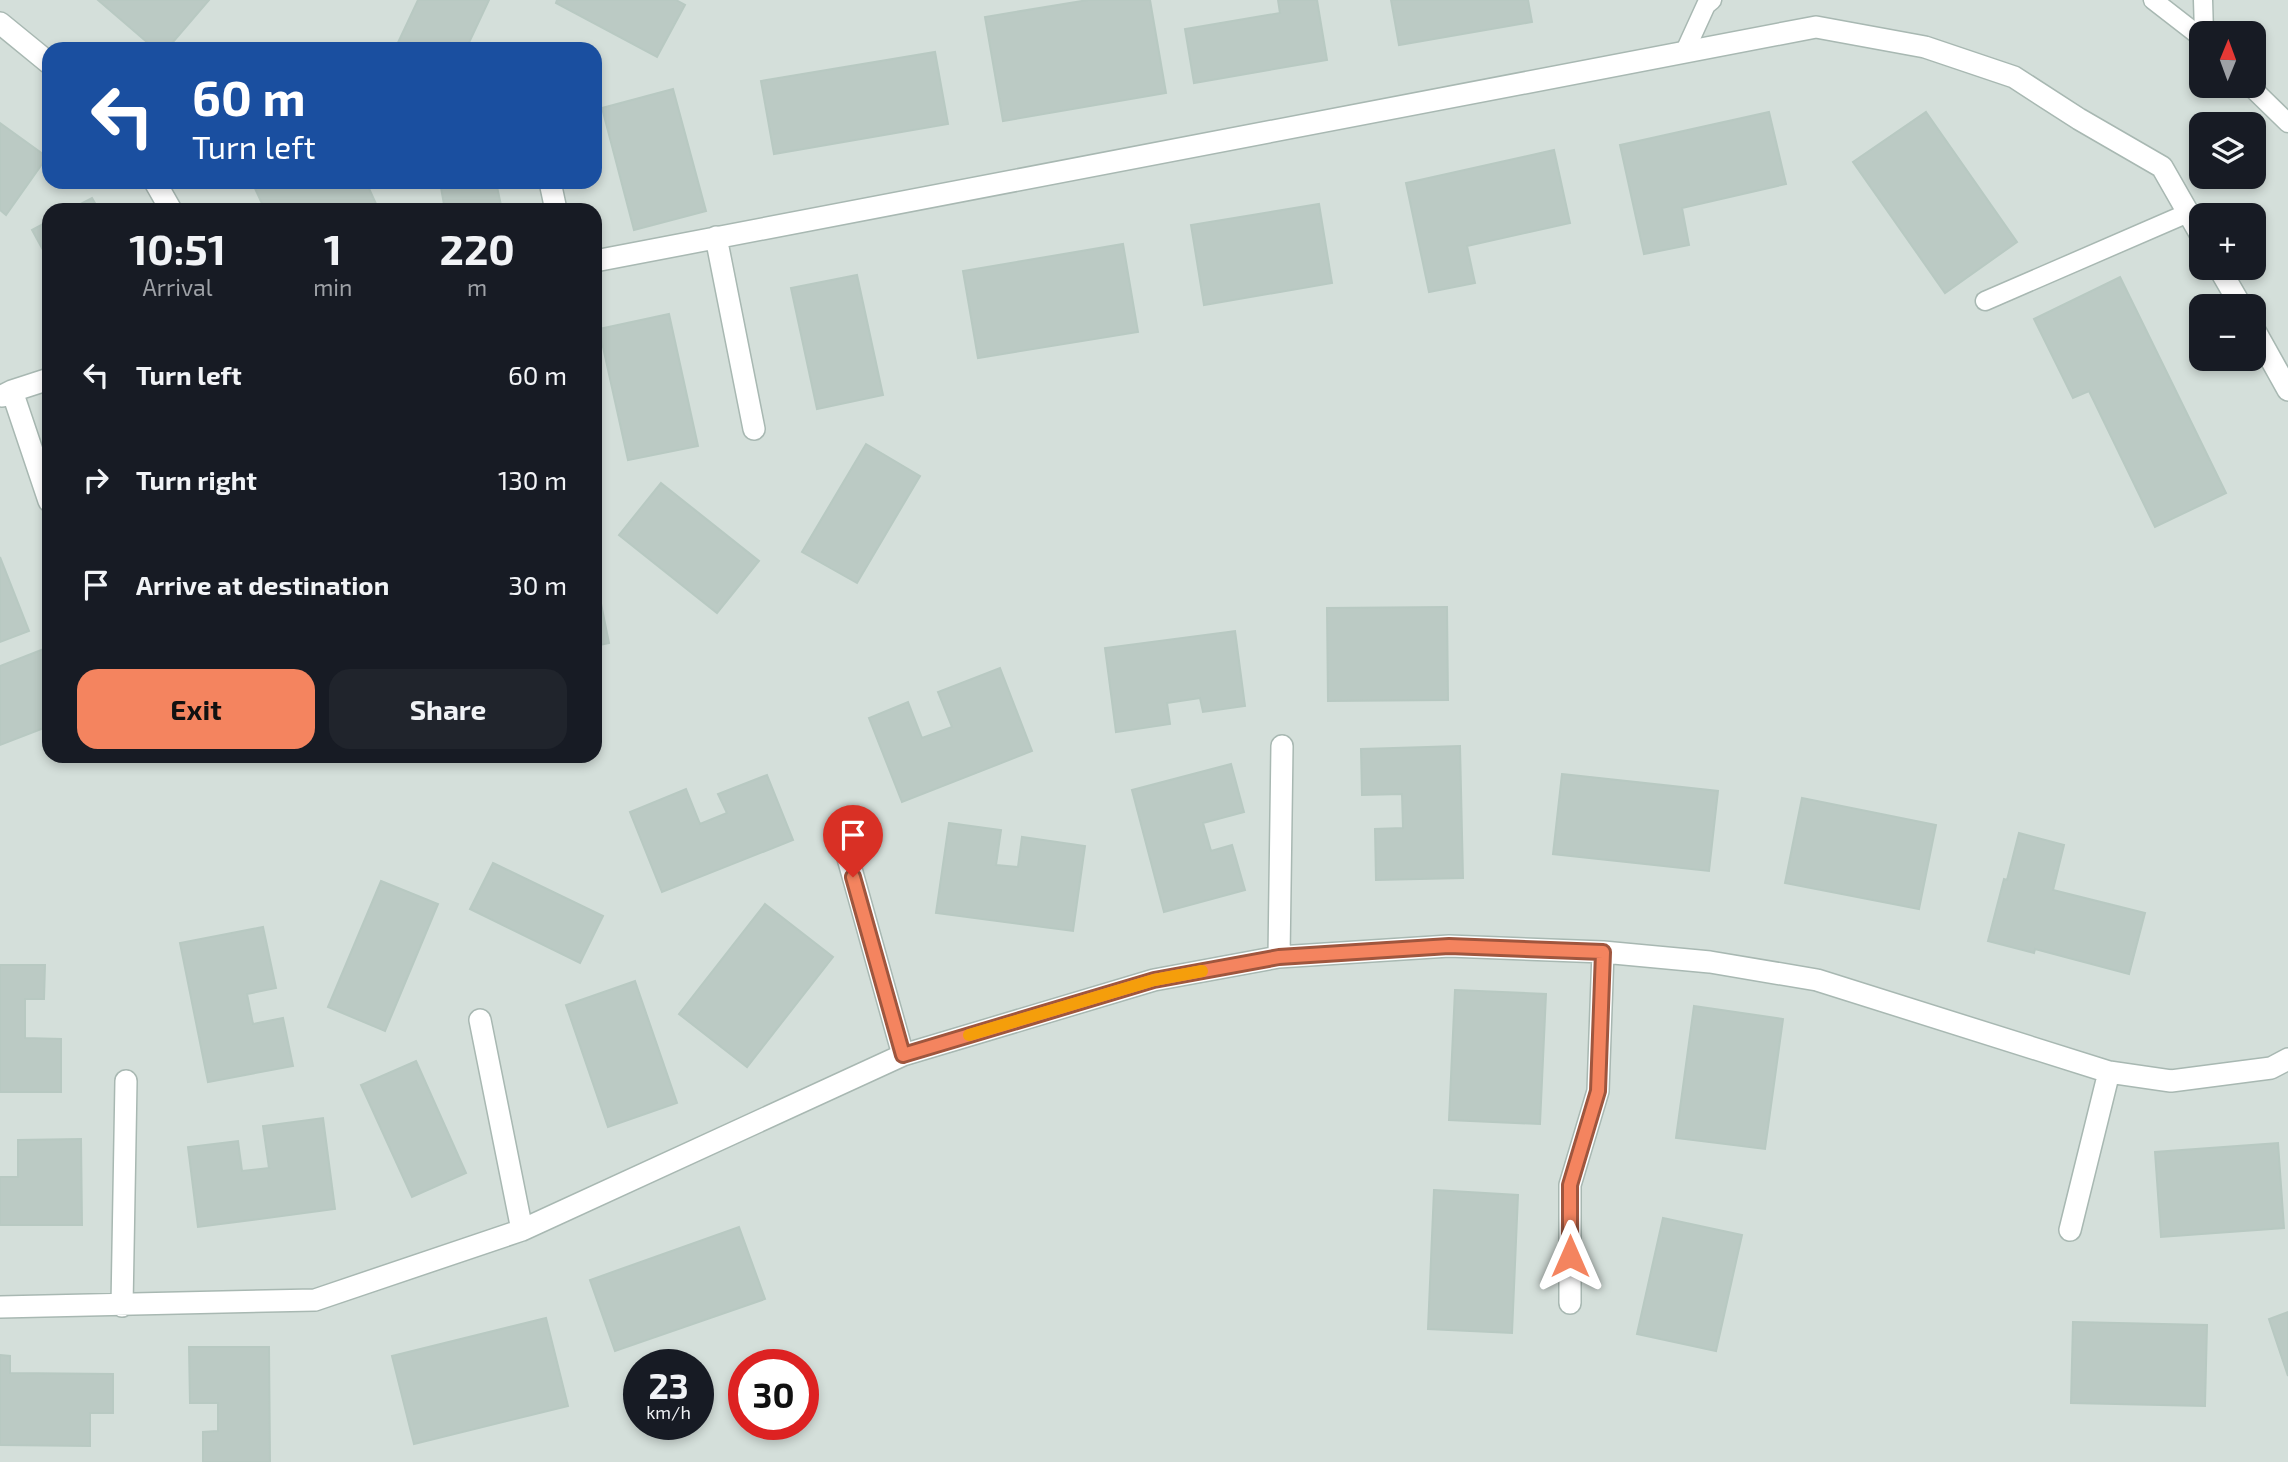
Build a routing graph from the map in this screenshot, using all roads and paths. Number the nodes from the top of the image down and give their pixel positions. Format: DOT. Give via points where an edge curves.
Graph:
graph roads {
  1 [pos="1712,0"];
  2 [pos="2153,0"];
  3 [pos="2203,0"];
  4 [pos="2204,21"];
  5 [pos="0,23"];
  6 [pos="2189,28"];
  7 [pos="1685,51"];
  8 [pos="42,57"];
  9 [pos="2262,98"];
  10 [pos="2288,123"];
  11 [pos="2188,213"];
  12 [pos="716,237"];
  13 [pos="602,260"];
  14 [pos="1985,301"];
  15 [pos="2266,351"];
  16 [pos="42,381"];
  17 [pos="2288,390"];
  18 [pos="6,394"];
  19 [pos="754,429"];
  20 [pos="42,484"];
  21 [pos="1282,746"];
  22 [pos="846,852"];
  23 [pos="1603,952"];
  24 [pos="1279,957"];
  25 [pos="480,1020"];
  26 [pos="903,1055"];
  27 [pos="2288,1059"];
  28 [pos="2109,1072"];
  29 [pos="126,1081"];
  30 [pos="522,1230"];
  31 [pos="2070,1230"];
  32 [pos="1570,1303"];
  33 [pos="122,1306"];
  34 [pos="0,1307"];
  1 -- 7 [label="lane"];
  2 -- 6 [label="lane"];
  3 -- 4 [label="lane"];
  5 -- 8 [label="street"];
  7 -- 11 [label="street" via="1816,27 1925,47 2014,77 2162,167"];
  7 -- 12 [label="street"];
  9 -- 10 [label="lane"];
  11 -- 14 [label="lane"];
  12 -- 13 [label="street"];
  12 -- 19 [label="street"];
  15 -- 17 [label="street"];
  16 -- 18 [label="street"];
  18 -- 20 [label="street"];
  21 -- 24 [label="street"];
  22 -- 26 [label="street"];
  23 -- 24 [label="street" via="1449,946"];
  23 -- 28 [label="street" via="1710,962 1816,980"];
  23 -- 32 [label="street" via="1598,1091 1570,1185"];
  24 -- 26 [label="street" via="1154,980"];
  25 -- 30 [label="street"];
  26 -- 30 [label="street"];
  27 -- 28 [label="street" via="2271,1068 2171,1081"];
  28 -- 31 [label="street"];
  29 -- 33 [label="street"];
  30 -- 33 [label="street" via="314,1300"];
  33 -- 34 [label="street"];
}
